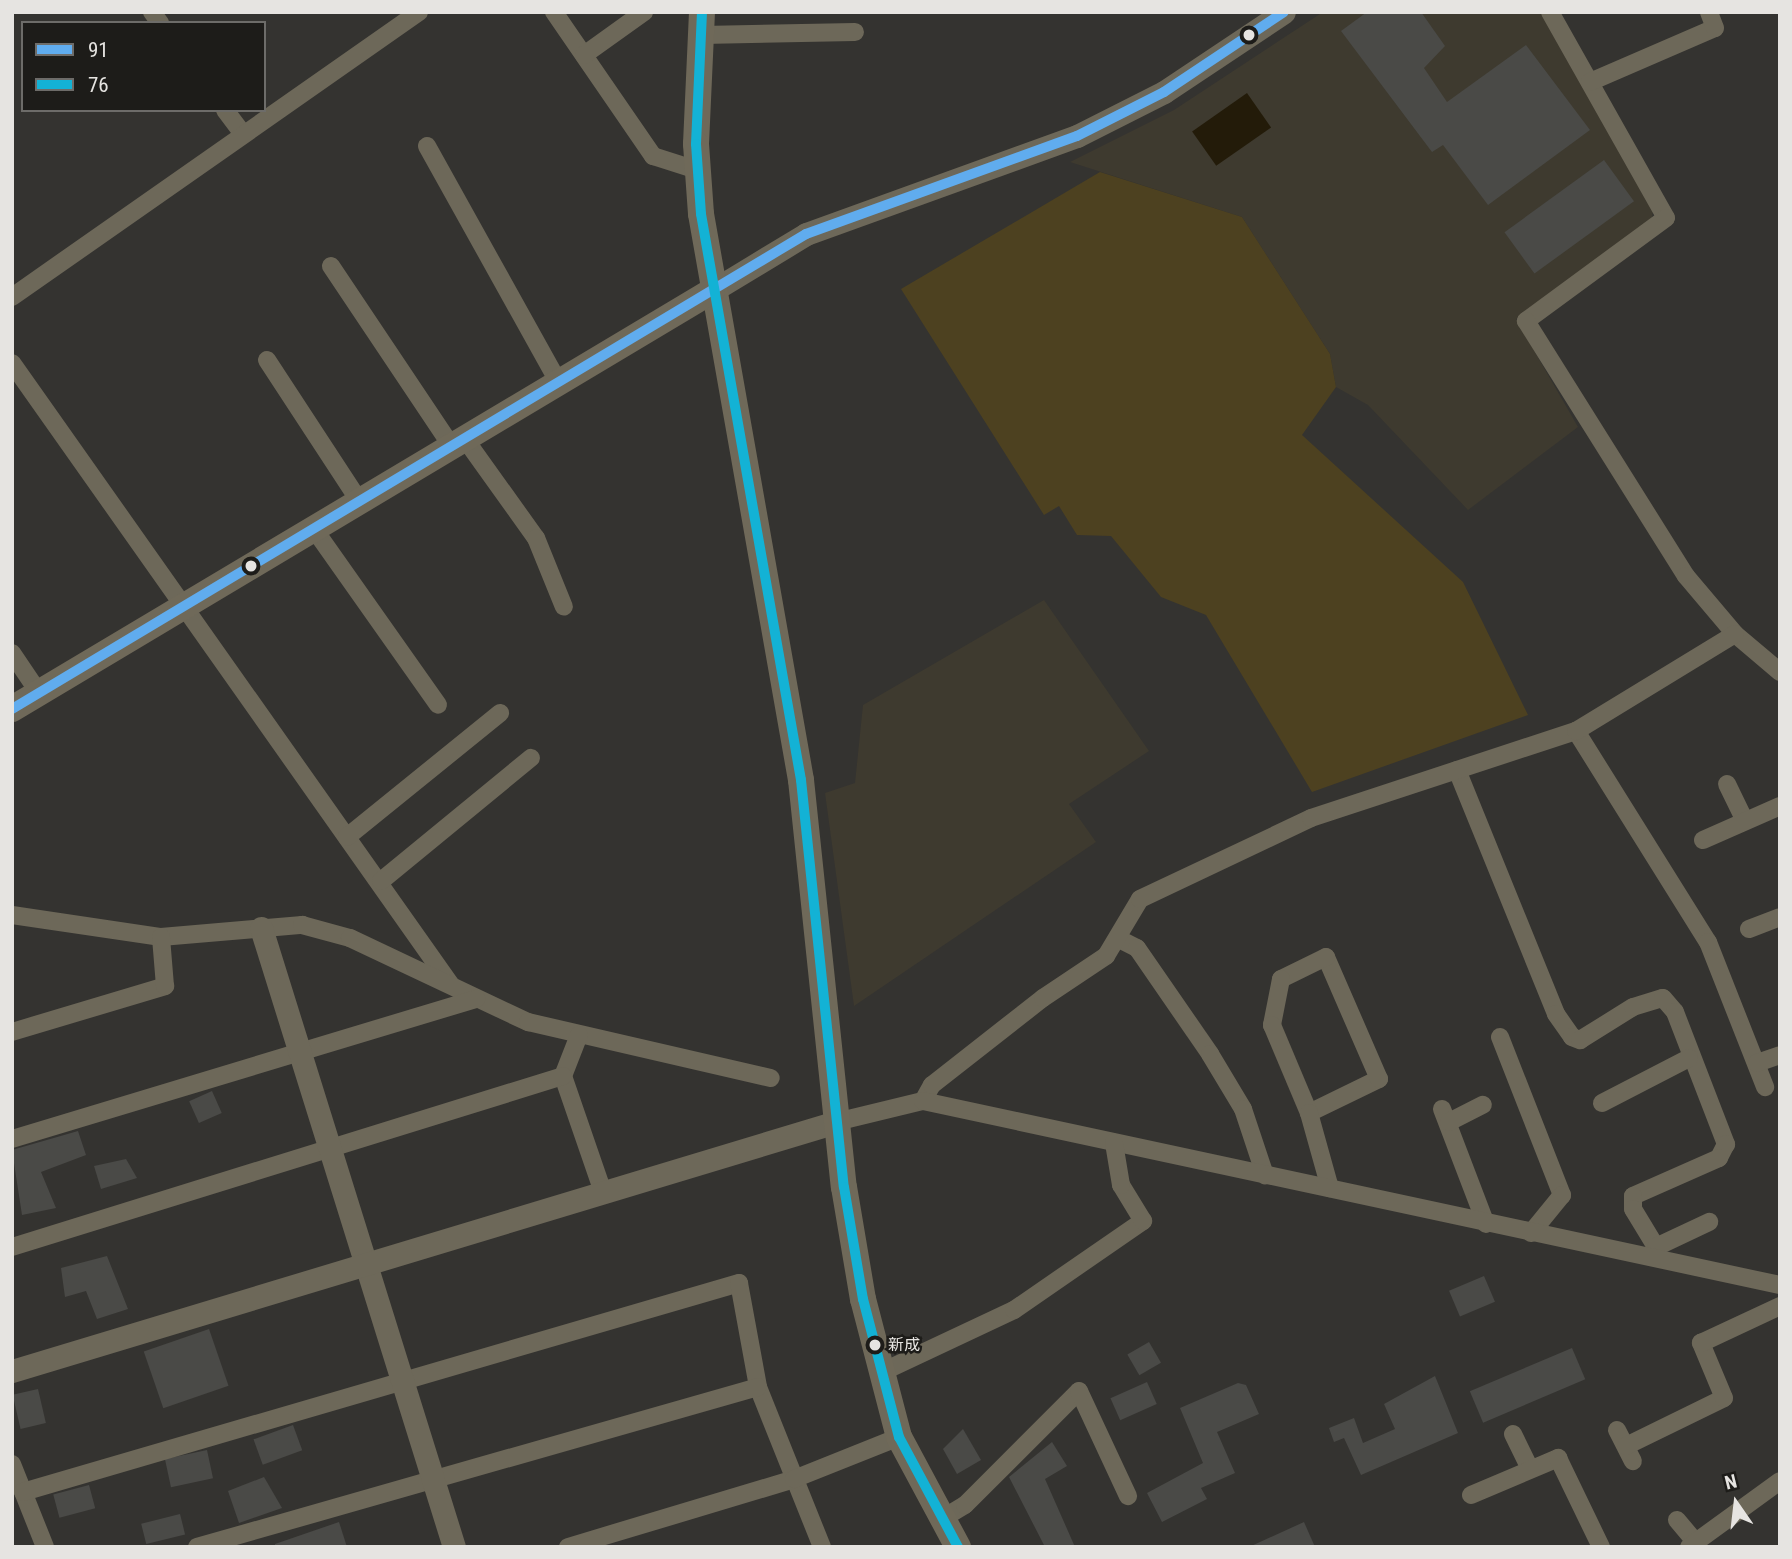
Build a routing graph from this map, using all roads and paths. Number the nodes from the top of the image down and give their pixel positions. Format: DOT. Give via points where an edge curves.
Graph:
graph roads {
  1 [pos="419,12"];
  2 [pos="554,12"];
  3 [pos="644,12"];
  4 [pos="1284,12"];
  5 [pos="1550,12"];
  6 [pos="1709,12"];
  7 [pos="702,24"];
  8 [pos="855,32"];
  9 [pos="584,55"];
  10 [pos="1590,82"];
  11 [pos="227,112"];
  12 [pos="243,134"];
  13 [pos="427,146"];
  14 [pos="697,170"];
  15 [pos="331,266"];
  16 [pos="712,291"];
  17 [pos="12,297"];
  18 [pos="267,360"];
  19 [pos="12,363"];
  20 [pos="558,381"];
  21 [pos="459,442"];
  22 [pos="360,502"];
  23 [pos="314,529"];
  24 [pos="564,607"];
  25 [pos="183,608"];
  26 [pos="1735,634"];
  27 [pos="12,653"];
  28 [pos="1780,673"];
  29 [pos="39,693"];
  30 [pos="438,705"];
  31 [pos="12,709"];
  32 [pos="500,713"];
  33 [pos="1576,731"];
  34 [pos="531,758"];
  35 [pos="1457,770"];
  36 [pos="1727,784"];
  37 [pos="1780,806"];
  38 [pos="1745,821"];
  39 [pos="347,837"];
  40 [pos="1703,840"];
  41 [pos="381,881"];
  42 [pos="12,915"];
  43 [pos="1780,917"];
  44 [pos="261,928"];
  45 [pos="1749,929"];
  46 [pos="161,937"];
  47 [pos="1119,939"];
  48 [pos="452,985"];
  49 [pos="476,999"];
  50 [pos="12,1032"];
  51 [pos="579,1035"];
  52 [pos="1500,1037"];
  53 [pos="299,1050"];
  54 [pos="1780,1055"];
  55 [pos="1689,1058"];
  56 [pos="1757,1063"];
  57 [pos="563,1076"];
  58 [pos="771,1078"];
  59 [pos="1765,1087"];
  60 [pos="923,1101"];
  61 [pos="1601,1103"];
  62 [pos="1483,1105"];
  63 [pos="1309,1112"];
  64 [pos="836,1122"];
  65 [pos="12,1139"];
  66 [pos="1114,1143"];
  67 [pos="329,1148"];
  68 [pos="1265,1175"];
  69 [pos="1329,1188"];
  70 [pos="603,1192"];
  71 [pos="1709,1222"];
  72 [pos="1486,1224"];
  73 [pos="1531,1233"];
  74 [pos="12,1247"];
  75 [pos="366,1268"];
  76 [pos="1780,1285"];
  77 [pos="1780,1306"];
  78 [pos="12,1371"];
  79 [pos="880,1373"];
  80 [pos="399,1381"];
  81 [pos="758,1387"];
  82 [pos="1513,1434"];
  83 [pos="899,1437"];
  84 [pos="1625,1446"];
  85 [pos="12,1464"];
  86 [pos="1529,1467"];
  87 [pos="431,1478"];
  88 [pos="794,1479"];
  89 [pos="1780,1481"];
  90 [pos="23,1492"];
  91 [pos="1471,1495"];
  92 [pos="1128,1496"];
  93 [pos="940,1520"];
  94 [pos="1677,1520"];
  95 [pos="1693,1545"];
  96 [pos="45,1547"];
  97 [pos="197,1547"];
  98 [pos="454,1547"];
  99 [pos="568,1547"];
  100 [pos="822,1547"];
  101 [pos="958,1547"];
  102 [pos="1601,1547"];
  1 -- 12 [label="street"];
  2 -- 9 [label="street"];
  3 -- 9 [label="street"];
  4 -- 16 [label="street" via="1164,92 1077,136 806,234"];
  5 -- 10 [label="street"];
  6 -- 10 [label="street" via="1716,28"];
  7 -- 8 [label="street"];
  7 -- 14 [label="main road"];
  9 -- 14 [label="street" via="653,156"];
  10 -- 26 [label="street" via="1666,218 1526,321 1686,576"];
  11 -- 12 [label="street"];
  12 -- 17 [label="street"];
  13 -- 20 [label="street"];
  14 -- 16 [label="main road"];
  15 -- 21 [label="street"];
  16 -- 20 [label="main road"];
  16 -- 64 [label="main road" via="801,780"];
  18 -- 22 [label="street"];
  19 -- 25 [label="street"];
  20 -- 21 [label="main road"];
  21 -- 22 [label="main road"];
  21 -- 24 [label="street" via="536,538"];
  22 -- 23 [label="main road"];
  23 -- 25 [label="main road"];
  23 -- 30 [label="street"];
  25 -- 29 [label="main road"];
  25 -- 39 [label="street"];
  26 -- 28 [label="street"];
  26 -- 33 [label="street"];
  27 -- 29 [label="street"];
  29 -- 31 [label="main road"];
  32 -- 39 [label="street"];
  33 -- 35 [label="street"];
  33 -- 56 [label="street" via="1708,942"];
  34 -- 41 [label="street"];
  35 -- 47 [label="street" via="1311,818 1140,899"];
  35 -- 55 [label="street" via="1556,1014 1572,1037 1580,1040 1633,1007 1663,998 1675,1012"];
  36 -- 38 [label="street"];
  37 -- 38 [label="street"];
  38 -- 40 [label="street"];
  39 -- 41 [label="street"];
  41 -- 48 [label="street"];
  42 -- 46 [label="street"];
  43 -- 45 [label="street"];
  44 -- 46 [label="street"];
  44 -- 48 [label="street" via="302,925 350,937"];
  44 -- 53 [label="street"];
  46 -- 50 [label="street" via="165,986"];
  47 -- 60 [label="street" via="1106,956 932,1085"];
  47 -- 68 [label="street" via="1137,948 1210,1054 1243,1109"];
  48 -- 49 [label="street"];
  49 -- 51 [label="street"];
  49 -- 53 [label="street"];
  51 -- 57 [label="street"];
  51 -- 58 [label="street"];
  52 -- 73 [label="street" via="1562,1195"];
  53 -- 65 [label="street"];
  53 -- 67 [label="street"];
  54 -- 56 [label="street"];
  55 -- 61 [label="street"];
  55 -- 71 [label="street" via="1726,1144 1719,1158 1633,1196 1633,1209 1656,1247"];
  56 -- 59 [label="street"];
  57 -- 67 [label="street"];
  57 -- 70 [label="street"];
  60 -- 64 [label="street"];
  60 -- 66 [label="street"];
  62 -- 72 [label="street" via="1446,1116"];
  63 -- 63 [label="street" via="1379,1079 1326,957 1281,979 1272,1025"];
  63 -- 69 [label="street"];
  64 -- 70 [label="street"];
  64 -- 79 [label="main road"];
  66 -- 68 [label="street"];
  66 -- 79 [label="street" via="1121,1185 1143,1221 1014,1310"];
  67 -- 74 [label="street"];
  67 -- 75 [label="street"];
  68 -- 69 [label="street"];
  69 -- 72 [label="street"];
  70 -- 75 [label="street"];
  72 -- 73 [label="street"];
  73 -- 76 [label="street"];
  75 -- 78 [label="street"];
  75 -- 80 [label="street"];
  77 -- 84 [label="street" via="1701,1343 1724,1398"];
  79 -- 83 [label="main road"];
  80 -- 81 [label="street" via="739,1283"];
  80 -- 87 [label="street"];
  80 -- 90 [label="street"];
  81 -- 87 [label="street"];
  81 -- 88 [label="street"];
  82 -- 86 [label="street"];
  83 -- 88 [label="street"];
  83 -- 93 [label="main road"];
  85 -- 90 [label="street"];
  86 -- 91 [label="street"];
  86 -- 102 [label="street" via="1558,1458"];
  87 -- 97 [label="street"];
  87 -- 98 [label="street"];
  88 -- 99 [label="street"];
  88 -- 100 [label="street"];
  89 -- 95 [label="street"];
  90 -- 96 [label="street"];
  92 -- 93 [label="street" via="1079,1391 964,1505"];
  93 -- 101 [label="main road"];
  94 -- 95 [label="street"];
}
